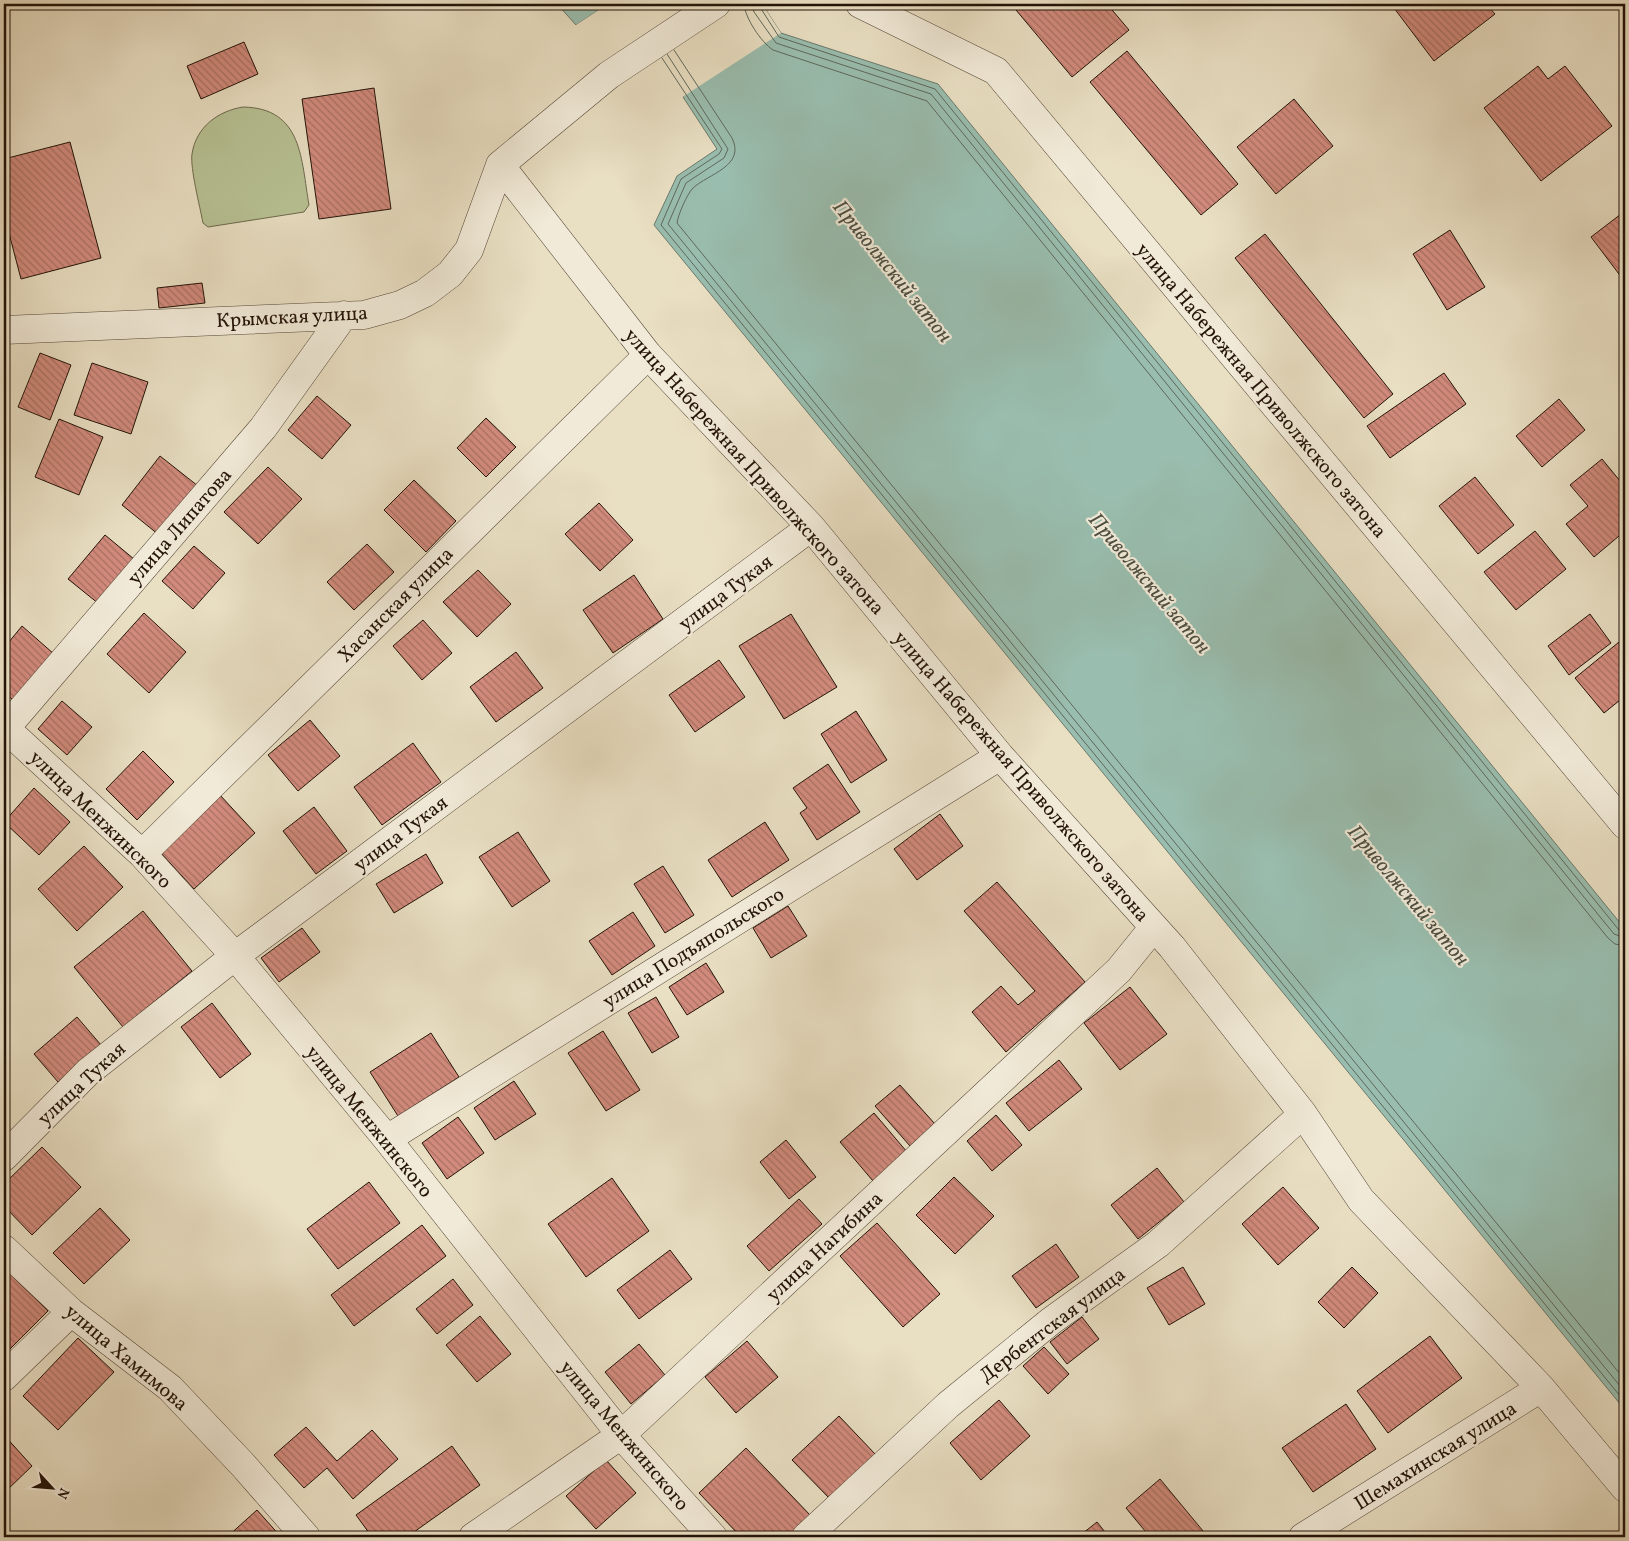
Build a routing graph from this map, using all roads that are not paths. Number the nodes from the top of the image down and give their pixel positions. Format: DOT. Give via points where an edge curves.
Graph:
graph roads {
  1 [pos="716,4"];
  2 [pos="860,4"];
  3 [pos="500,165"];
  4 [pos="344,315"];
  5 [pos="4,330"];
  6 [pos="648,355"];
  7 [pos="811,527"];
  8 [pos="4,729"];
  9 [pos="1000,756"];
  10 [pos="1625,826"];
  11 [pos="142,854"];
  12 [pos="1153,928"];
  13 [pos="235,956"];
  14 [pos="1303,1114"];
  15 [pos="387,1139"];
  16 [pos="4,1157"];
  17 [pos="4,1249"];
  18 [pos="71,1312"];
  19 [pos="4,1378"];
  20 [pos="1541,1388"];
  21 [pos="621,1435"];
  22 [pos="1625,1488"];
  23 [pos="306,1537"];
  24 [pos="473,1537"];
  25 [pos="713,1537"];
  26 [pos="806,1537"];
  27 [pos="1304,1537"];
  1 -- 3 [label="street" via="609,75"];
  2 -- 10 [label="street, улица Набережная Приволжского затона" via="996,71"];
  3 -- 4 [label="street, Крымская улица" via="469,250 450,274 425,293 400,305 364,314"];
  3 -- 6 [label="street, улица Набережная Приволжского затона"];
  4 -- 5 [label="street, Крымская улица"];
  4 -- 8 [label="street, улица Липатова" via="263,428"];
  6 -- 7 [label="street, улица Набережная Приволжского затона"];
  6 -- 11 [label="street, Хасанская улица"];
  7 -- 9 [label="street, улица Набережная Приволжского затона"];
  7 -- 13 [label="street, улица Тукая"];
  8 -- 11 [label="street, улица Менжинского"];
  9 -- 12 [label="street, улица Набережная Приволжского затона"];
  9 -- 15 [label="street, улица Подъяпольского"];
  11 -- 13 [label="street, улица Менжинского"];
  12 -- 14 [label="street, улица Набережная Приволжского затона" via="1172,947"];
  12 -- 21 [label="street, улица Нагибина" via="1119,970"];
  13 -- 15 [label="street, улица Менжинского"];
  13 -- 16 [label="street, улица Тукая" via="88,1072"];
  14 -- 20 [label="street, улица Набережная Приволжского затона" via="1361,1200"];
  14 -- 26 [label="street, Дербентская улица" via="1158,1244 1051,1321 948,1405"];
  15 -- 21 [label="street, улица Менжинского"];
  17 -- 18 [label="street, улица Хамимова"];
  18 -- 19 [label="street"];
  18 -- 23 [label="street, улица Хамимова" via="170,1388 244,1465"];
  20 -- 22 [label="street, улица Набережная Приволжского затона"];
  20 -- 27 [label="street, Шемахинская улица"];
  21 -- 24 [label="street, улица Нагибина"];
  21 -- 25 [label="street, улица Менжинского"];
}
